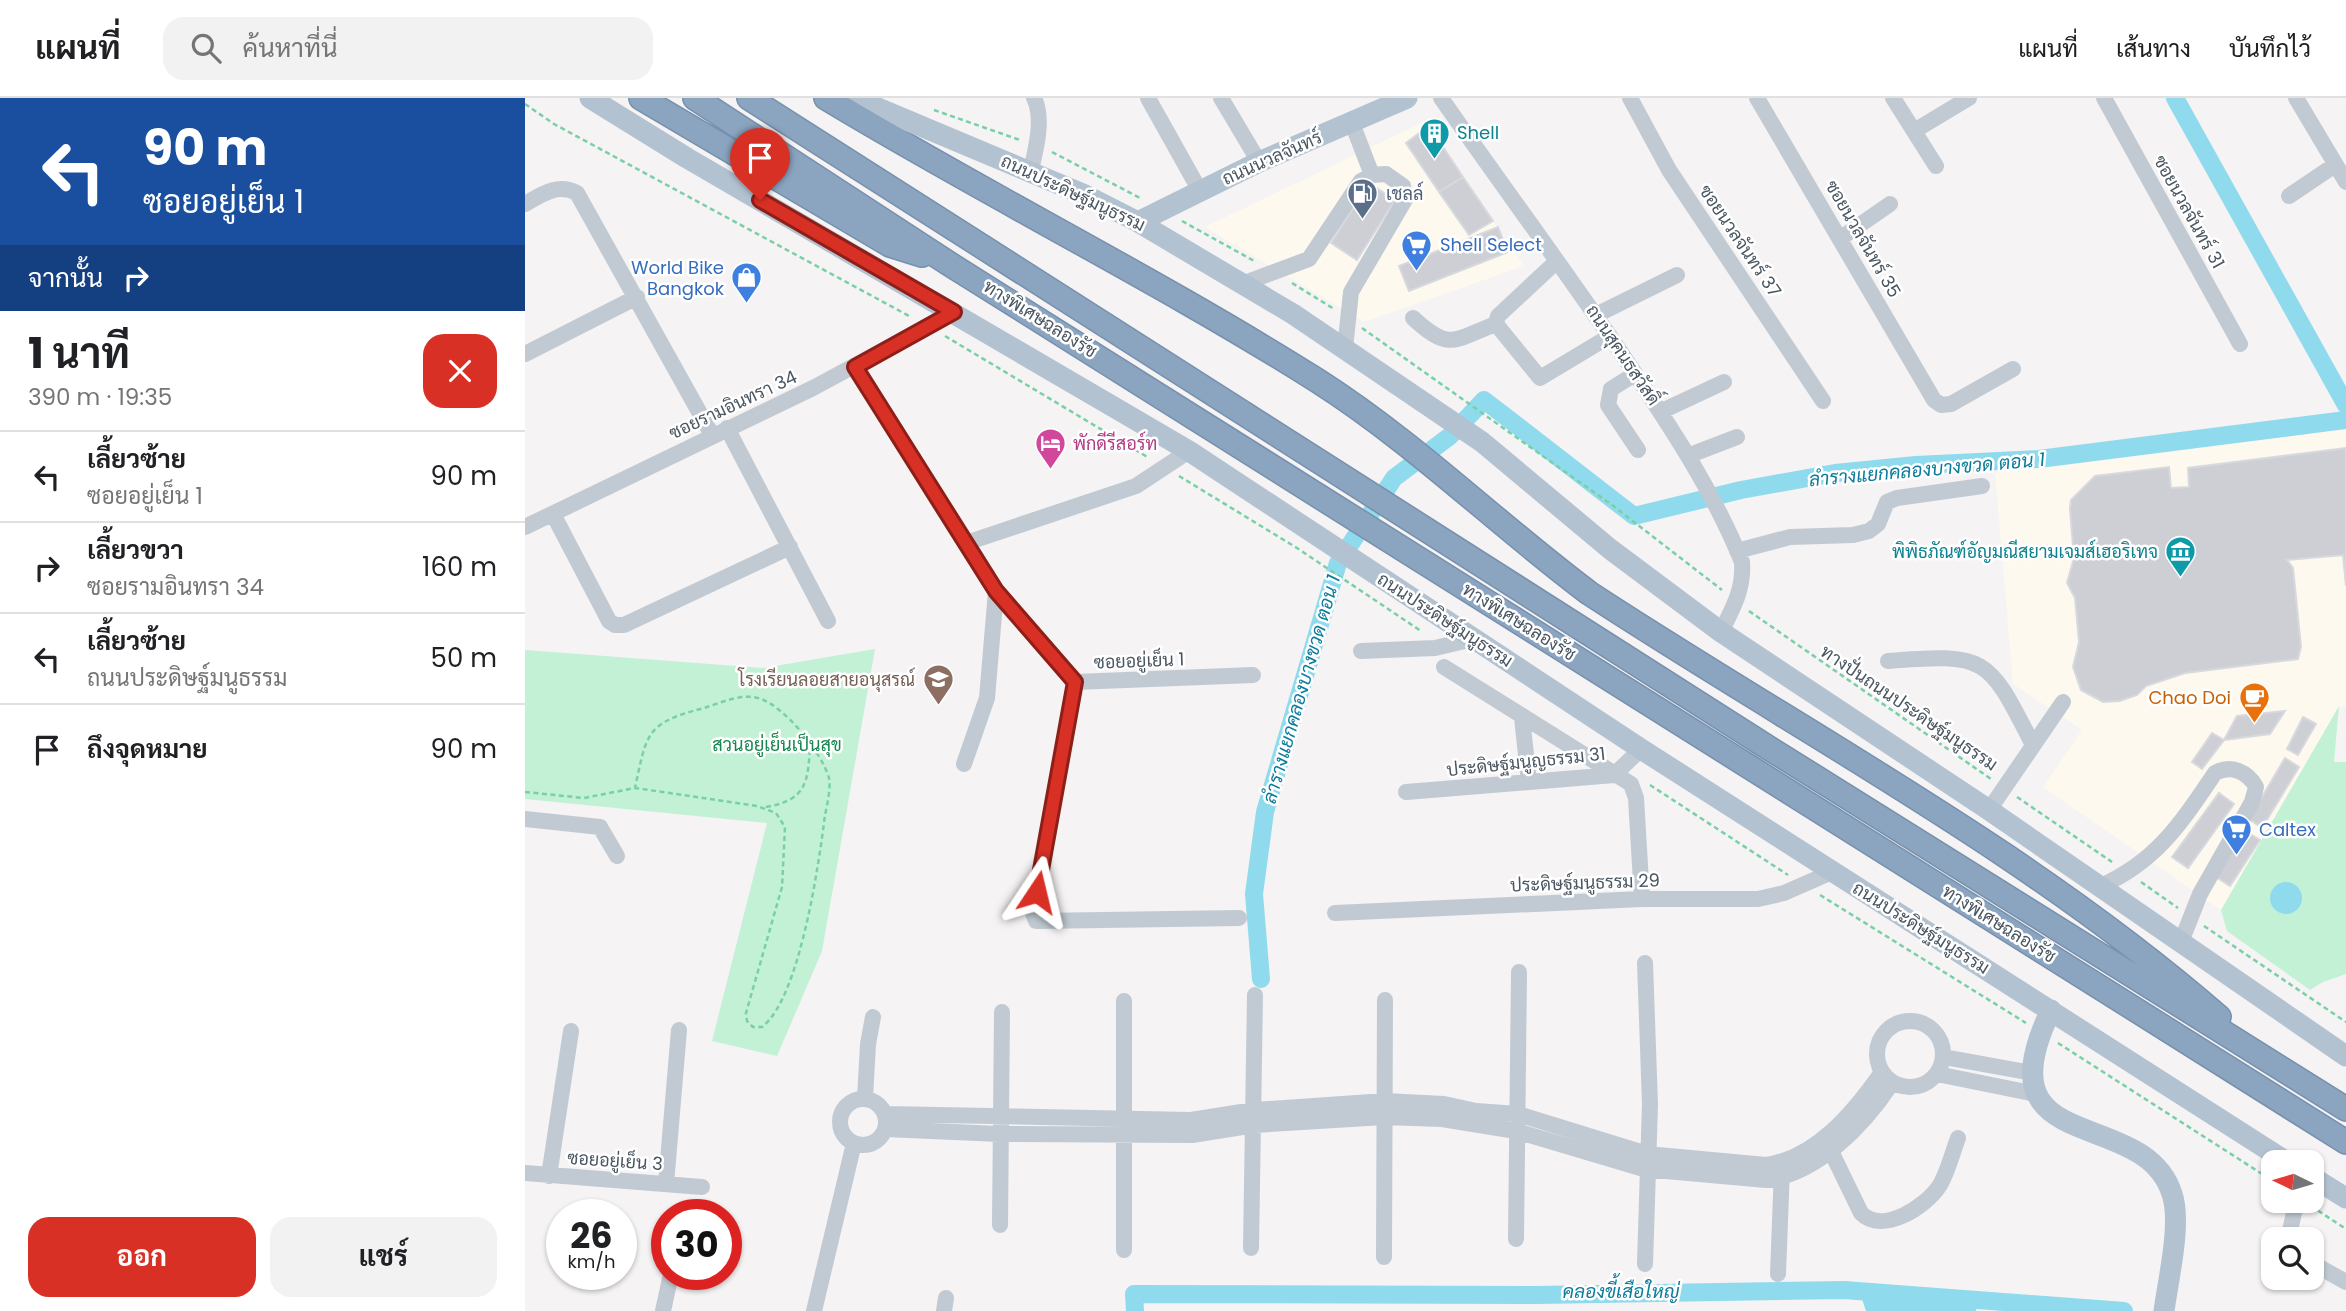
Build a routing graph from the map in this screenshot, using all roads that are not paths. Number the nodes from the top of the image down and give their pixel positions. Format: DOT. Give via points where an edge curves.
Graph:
graph roads {
  1 [pos="590,98"];
  2 [pos="641,98"];
  3 [pos="695,98"];
  4 [pos="749,98"];
  5 [pos="826,98"];
  6 [pos="854,98"];
  7 [pos="1034,98"];
  8 [pos="1148,98"];
  9 [pos="1221,98"];
  10 [pos="1407,98"];
  11 [pos="1441,98"];
  12 [pos="1630,98"];
  13 [pos="1757,98"];
  14 [pos="1893,98"];
  15 [pos="1969,98"];
  16 [pos="2104,98"];
  17 [pos="2296,98"];
  18 [pos="1370,106"];
  19 [pos="1352,123"];
  20 [pos="1914,131"];
  21 [pos="1259,162"];
  22 [pos="2335,164"];
  23 [pos="1936,166"];
  24 [pos="1031,170"];
  25 [pos="1372,175"];
  26 [pos="2346,182"];
  27 [pos="1200,191"];
  28 [pos="2289,196"];
  29 [pos="525,204"];
  30 [pos="1890,204"];
  31 [pos="1138,222"];
  32 [pos="1841,238"];
  33 [pos="1557,261"];
  34 [pos="948,262"];
  35 [pos="1677,275"];
  36 [pos="1242,284"];
  37 [pos="637,297"];
  38 [pos="954,312"];
  39 [pos="1597,315"];
  40 [pos="1413,318"];
  41 [pos="1496,324"];
  42 [pos="1610,336"];
  43 [pos="2240,344"];
  44 [pos="1345,349"];
  45 [pos="525,354"];
  46 [pos="855,367"];
  47 [pos="2013,369"];
  48 [pos="1635,373"];
  49 [pos="1724,382"];
  50 [pos="1823,401"];
  51 [pos="1662,411"];
  52 [pos="720,432"];
  53 [pos="1737,437"];
  54 [pos="1638,450"];
  55 [pos="1189,451"];
  56 [pos="1690,455"];
  57 [pos="1982,486"];
  58 [pos="553,514"];
  59 [pos="525,527"];
  60 [pos="966,543"];
  61 [pos="790,547"];
  62 [pos="1737,551"];
  63 [pos="996,591"];
  64 [pos="828,621"];
  65 [pos="1721,632"];
  66 [pos="1473,639"];
  67 [pos="1361,651"];
  68 [pos="1888,661"];
  69 [pos="1444,667"];
  70 [pos="1253,675"];
  71 [pos="1075,682"];
  72 [pos="2063,702"];
  73 [pos="1523,718"];
  74 [pos="2033,745"];
  75 [pos="1641,749"];
  76 [pos="964,764"];
  77 [pos="1614,775"];
  78 [pos="1529,782"];
  79 [pos="1406,792"];
  80 [pos="1989,810"];
  81 [pos="525,819"];
  82 [pos="617,856"];
  83 [pos="1832,872"];
  84 [pos="2101,886"];
  85 [pos="1642,900"];
  86 [pos="1335,913"];
  87 [pos="1239,918"];
  88 [pos="2181,942"];
  89 [pos="1645,963"];
  90 [pos="1519,972"];
  91 [pos="1255,995"];
  92 [pos="1124,1000"];
  93 [pos="1385,1000"];
  94 [pos="2051,1010"];
  95 [pos="1002,1012"];
  96 [pos="873,1017"];
  97 [pos="679,1030"];
  98 [pos="571,1031"];
  99 [pos="2346,1056"];
  100 [pos="1944,1057"];
  101 [pos="2274,1065"];
  102 [pos="2032,1073"];
  103 [pos="1937,1074"];
  104 [pos="1887,1078"];
  105 [pos="2036,1094"];
  106 [pos="865,1098"];
  107 [pos="1385,1109"];
  108 [pos="2346,1110"];
  109 [pos="1518,1114"];
  110 [pos="1000,1115"];
  111 [pos="1255,1118"];
  112 [pos="885,1121"];
  113 [pos="1123,1127"];
  114 [pos="1516,1131"];
  115 [pos="1000,1135"];
  116 [pos="1958,1138"];
  117 [pos="2346,1142"];
  118 [pos="854,1143"];
  119 [pos="1827,1144"];
  120 [pos="2268,1150"];
  121 [pos="1647,1161"];
  122 [pos="1782,1170"];
  123 [pos="525,1173"];
  124 [pos="549,1176"];
  125 [pos="666,1184"];
  126 [pos="2324,1184"];
  127 [pos="702,1187"];
  128 [pos="2346,1198"];
  129 [pos="1000,1225"];
  130 [pos="1516,1239"];
  131 [pos="1251,1248"];
  132 [pos="1125,1250"];
  133 [pos="1384,1257"];
  134 [pos="1645,1264"];
  135 [pos="2324,1270"];
  136 [pos="1778,1274"];
  137 [pos="2346,1282"];
  138 [pos="668,1290"];
  139 [pos="2164,1310"];
  140 [pos="663,1311"];
  141 [pos="814,1311"];
  1 -- 38 [label="main road, ถนนประดิษฐ์มนูธรรม"];
  2 -- 34 [label="highway" via="890,245"];
  3 -- 34 [label="highway, ทางพิเศษฉลองรัช"];
  4 -- 101 [label="highway, ทางพิเศษฉลองรัช"];
  5 -- 101 [label="highway" via="1319,382 1421,456 1589,593 2035,874 2150,957"];
  6 -- 24 [label="main road, ถนนประดิษฐ์มนูธรรม"];
  7 -- 24 [label="street" via="1037,146"];
  8 -- 27 [label="street"];
  9 -- 21 [label="street"];
  10 -- 18 [label="main road, ถนนนวลจันทร์"];
  11 -- 33 [label="street, ถนนสุคนธสวัสดิ์"];
  12 -- 50 [label="street, ซอยนวลจันทร์ 37" via="1669,170"];
  13 -- 32 [label="street, ซอยนวลจันทร์ 35"];
  14 -- 20 [label="street"];
  15 -- 20 [label="street"];
  16 -- 43 [label="street, ซอยนวลจันทร์ 31"];
  17 -- 22 [label="street"];
  18 -- 19 [label="main road, ถนนนวลจันทร์"];
  19 -- 21 [label="main road, ถนนนวลจันทร์"];
  19 -- 25 [label="street"];
  20 -- 23 [label="street"];
  21 -- 27 [label="main road, ถนนนวลจันทร์"];
  22 -- 26 [label="street"];
  22 -- 28 [label="street"];
  24 -- 31 [label="main road, ถนนประดิษฐ์มนูธรรม"];
  25 -- 36 [label="street" via="1361,181 1309,259"];
  25 -- 44 [label="street" via="1386,173 1403,186 1406,198 1351,292"];
  27 -- 31 [label="main road, ถนนนวลจันทร์"];
  29 -- 37 [label="street" via="553,189 577,194"];
  30 -- 32 [label="street"];
  31 -- 36 [label="main road, ถนนประดิษฐ์มนูธรรม"];
  32 -- 47 [label="street, ซอยนวลจันทร์ 35" via="1934,400 1951,404"];
  33 -- 39 [label="street, ถนนสุคนธสวัสดิ์"];
  33 -- 41 [label="street" via="1498,316"];
  34 -- 117 [label="highway, ทางพิเศษฉลองรัช"];
  35 -- 39 [label="street"];
  36 -- 44 [label="main road, ถนนประดิษฐ์มนูธรรม"];
  37 -- 45 [label="street"];
  37 -- 52 [label="street"];
  38 -- 46 [label="street, ซอยรามอินทรา 34"];
  38 -- 55 [label="main road, ถนนประดิษฐ์มนูธรรม"];
  39 -- 42 [label="street, ถนนสุคนธสวัสดิ์"];
  40 -- 41 [label="street" via="1443,341"];
  41 -- 42 [label="street" via="1540,378"];
  42 -- 48 [label="street, ถนนสุคนธสวัสดิ์"];
  44 -- 65 [label="main road, ถนนประดิษฐ์มนูธรรม" via="1458,425"];
  46 -- 52 [label="street, ซอยรามอินทรา 34"];
  46 -- 60 [label="street, ซอยอยู่เย็น 1"];
  48 -- 51 [label="street, ถนนสุคนธสวัสดิ์"];
  48 -- 54 [label="street" via="1611,389 1608,405"];
  49 -- 51 [label="street"];
  51 -- 56 [label="street, ถนนสุคนธสวัสดิ์"];
  52 -- 58 [label="street, ซอยรามอินทรา 34"];
  52 -- 61 [label="street"];
  53 -- 56 [label="street"];
  55 -- 60 [label="street" via="1136,486"];
  55 -- 66 [label="main road, ถนนประดิษฐ์มนูธรรม" via="1328,556 1350,559"];
  56 -- 62 [label="street, ถนนสุคนธสวัสดิ์"];
  57 -- 62 [label="street" via="1897,498 1887,502 1878,524 1869,531 1790,537"];
  58 -- 59 [label="street, ซอยรามอินทรา 34"];
  58 -- 61 [label="street" via="615,625 624,625"];
  60 -- 63 [label="street, ซอยอยู่เย็น 1"];
  61 -- 64 [label="street"];
  62 -- 65 [label="street, ถนนสุคนธสวัสดิ์" via="1742,586"];
  63 -- 71 [label="street, ซอยอยู่เย็น 1"];
  63 -- 76 [label="street" via="987,698"];
  65 -- 80 [label="main road, ถนนประดิษฐ์มนูธรรม"];
  66 -- 67 [label="street" via="1435,648"];
  66 -- 75 [label="main road, ถนนประดิษฐ์มนูธรรม"];
  68 -- 74 [label="street" via="1950,657 1974,662 1996,677"];
  69 -- 73 [label="street"];
  70 -- 71 [label="street, ซอยอยู่เย็น 1"];
  71 -- 87 [label="street" via="1033,913 1036,921"];
  72 -- 74 [label="street"];
  73 -- 77 [label="street"];
  73 -- 78 [label="street"];
  74 -- 80 [label="street"];
  75 -- 77 [label="street, ประดิษฐ์มนูญธรรม 31"];
  75 -- 83 [label="main road, ถนนประดิษฐ์มนูธรรม"];
  77 -- 78 [label="street, ประดิษฐ์มนูญธรรม 31"];
  77 -- 85 [label="street" via="1636,791"];
  78 -- 79 [label="street, ประดิษฐ์มนูญธรรม 31"];
  80 -- 84 [label="main road, ถนนประดิษฐ์มนูธรรม"];
  81 -- 82 [label="street" via="600,827"];
  83 -- 85 [label="street, ประดิษฐ์มนูธรรม 29" via="1758,900"];
  83 -- 94 [label="main road, ถนนประดิษฐ์มนูธรรม"];
  84 -- 88 [label="main road, ถนนประดิษฐ์มนูธรรม"];
  84 -- 88 [label="street" via="2129,873 2175,832 2215,773 2239,770 2252,779 2256,788 2252,802 2190,916"];
  85 -- 86 [label="street, ประดิษฐ์มนูธรรม 29"];
  88 -- 99 [label="main road, ถนนประดิษฐ์มนูธรรม"];
  89 -- 121 [label="street" via="1650,1104"];
  90 -- 109 [label="street"];
  91 -- 111 [label="street"];
  92 -- 113 [label="street"];
  93 -- 107 [label="street"];
  94 -- 102 [label="main road" via="2037,1042"];
  94 -- 120 [label="main road, ถนนประดิษฐ์มนูธรรม"];
  95 -- 110 [label="street"];
  96 -- 106 [label="street"];
  97 -- 125 [label="street"];
  98 -- 124 [label="street"];
  100 -- 102 [label="street"];
  100 -- 103 [label="street"];
  100 -- 104 [label="street" via="1932,1028 1918,1021 1902,1022 1888,1029 1879,1042 1877,1058"];
  101 -- 108 [label="highway, ทางพิเศษฉลองรัช"];
  102 -- 105 [label="main road"];
  103 -- 104 [label="street" via="1924,1085 1906,1088"];
  103 -- 105 [label="street"];
  104 -- 119 [label="street"];
  105 -- 139 [label="main road" via="2042,1105 2062,1119 2141,1155 2166,1179 2175,1206"];
  106 -- 112 [label="street" via="877,1103"];
  106 -- 118 [label="street" via="855,1100 840,1116 845,1137"];
  107 -- 109 [label="street" via="1444,1104"];
  107 -- 111 [label="street"];
  107 -- 114 [label="street"];
  107 -- 133 [label="street"];
  109 -- 114 [label="street"];
  109 -- 121 [label="street"];
  110 -- 112 [label="street"];
  110 -- 113 [label="street"];
  110 -- 115 [label="street"];
  111 -- 113 [label="street"];
  111 -- 131 [label="street"];
  112 -- 115 [label="street"];
  112 -- 118 [label="street" via="872,1143"];
  113 -- 115 [label="street"];
  113 -- 132 [label="street"];
  114 -- 121 [label="street"];
  114 -- 130 [label="street"];
  115 -- 129 [label="street"];
  116 -- 119 [label="street" via="1938,1188 1907,1212 1881,1223 1869,1221 1861,1213"];
  118 -- 141 [label="street"];
  119 -- 122 [label="street"];
  121 -- 122 [label="street" via="1750,1164"];
  121 -- 134 [label="street"];
  122 -- 136 [label="street"];
  123 -- 124 [label="street, ซอยอยู่เย็น 3"];
  124 -- 125 [label="street, ซอยอยู่เย็น 3"];
  125 -- 127 [label="street, ซอยอยู่เย็น 3"];
  126 -- 128 [label="main road"];
  135 -- 137 [label="street"];
  138 -- 140 [label="street"];
}
